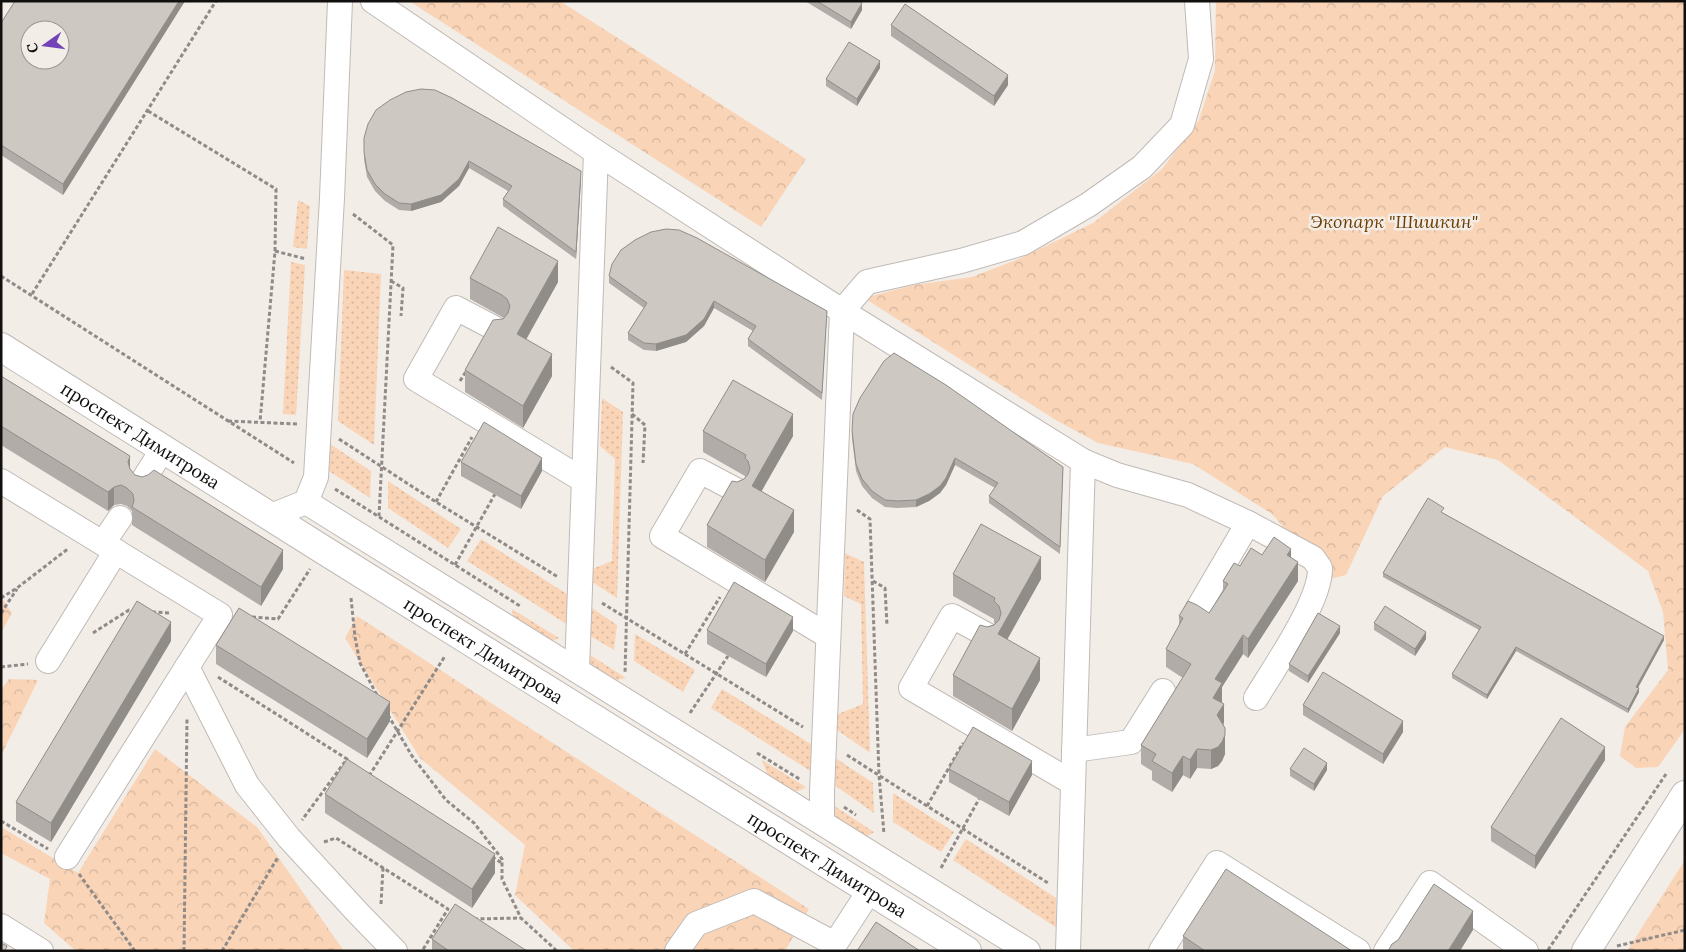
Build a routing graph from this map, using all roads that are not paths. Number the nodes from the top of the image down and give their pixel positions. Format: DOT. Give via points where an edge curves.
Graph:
graph roads {
  1 [pos="340,1"];
  2 [pos="373,1"];
  3 [pos="1197,1"];
  4 [pos="596,152"];
  5 [pos="842,312"];
  6 [pos="496,329"];
  7 [pos="1,347"];
  8 [pos="163,449"];
  9 [pos="1083,461"];
  10 [pos="583,480"];
  11 [pos="1,481"];
  12 [pos="142,482"];
  13 [pos="736,490"];
  14 [pos="306,502"];
  15 [pos="270,516"];
  16 [pos="120,518"];
  17 [pos="1248,524"];
  18 [pos="102,543"];
  19 [pos="1197,610"];
  20 [pos="987,635"];
  21 [pos="828,636"];
  22 [pos="48,661"];
  23 [pos="190,663"];
  24 [pos="576,670"];
  25 [pos="1163,691"];
  26 [pos="1256,698"];
  27 [pos="1074,750"];
  28 [pos="1073,783"];
  29 [pos="1685,795"];
  30 [pos="822,822"];
  31 [pos="67,857"];
  32 [pos="870,890"];
  33 [pos="1,926"];
  34 [pos="387,943"];
  35 [pos="1598,950"];
  36 [pos="41,951"];
  37 [pos="677,951"];
  38 [pos="967,951"];
  39 [pos="1028,951"];
  40 [pos="1068,951"];
  41 [pos="1161,951"];
  42 [pos="1358,951"];
  43 [pos="1386,951"];
  44 [pos="1526,951"];
  1 -- 14 [label="lane" via="316,477"];
  2 -- 4 [label="lane"];
  3 -- 5 [label="lane" via="1201,59 1182,125 1142,167 1088,205 1022,242 961,261 868,282"];
  4 -- 5 [label="lane"];
  4 -- 10 [label="lane"];
  5 -- 9 [label="lane"];
  5 -- 21 [label="lane"];
  6 -- 10 [label="lane" via="456,308 416,379"];
  7 -- 8 [label="main road, проспект Димитрова"];
  8 -- 12 [label="lane"];
  8 -- 15 [label="main road, проспект Димитрова"];
  9 -- 17 [label="lane" via="1117,475 1188,495"];
  9 -- 27 [label="lane"];
  10 -- 24 [label="lane"];
  11 -- 18 [label="lane"];
  13 -- 21 [label="lane" via="700,471 662,536"];
  14 -- 15 [label="lane"];
  14 -- 24 [label="lane"];
  15 -- 32 [label="main road, проспект Димитрова"];
  16 -- 18 [label="lane"];
  17 -- 19 [label="lane"];
  17 -- 26 [label="lane" via="1313,558 1320,568 1318,583 1301,624"];
  18 -- 22 [label="lane"];
  18 -- 23 [label="lane" via="220,615"];
  20 -- 28 [label="lane" via="952,616 912,688"];
  21 -- 30 [label="lane"];
  23 -- 31 [label="lane"];
  23 -- 34 [label="lane" via="247,785 294,844"];
  24 -- 30 [label="lane"];
  25 -- 27 [label="lane" via="1131,742"];
  27 -- 28 [label="lane"];
  28 -- 40 [label="lane"];
  29 -- 35 [label="main road"];
  30 -- 39 [label="lane"];
  32 -- 37 [label="lane" via="836,944 754,901 696,924"];
  32 -- 38 [label="main road, проспект Димитрова"];
  33 -- 36 [label="lane"];
  41 -- 42 [label="lane" via="1217,863"];
  43 -- 44 [label="lane" via="1430,883"];
}
